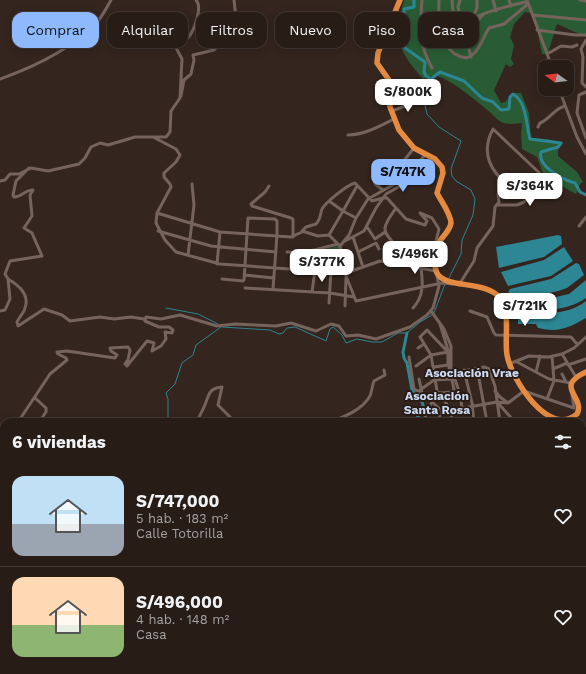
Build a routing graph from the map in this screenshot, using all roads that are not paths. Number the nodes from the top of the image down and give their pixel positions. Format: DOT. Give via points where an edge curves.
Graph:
graph roads {
  1 [pos="111,0"];
  2 [pos="196,0"];
  3 [pos="234,0"];
  4 [pos="400,0"];
  5 [pos="422,0"];
  6 [pos="439,0"];
  7 [pos="452,0"];
  8 [pos="460,0"];
  9 [pos="476,0"];
  10 [pos="493,0"];
  11 [pos="509,0"];
  12 [pos="580,0"];
  13 [pos="586,1"];
  14 [pos="528,2"];
  15 [pos="511,6"];
  16 [pos="496,11"];
  17 [pos="453,12"];
  18 [pos="460,12"];
  19 [pos="475,12"];
  20 [pos="485,13"];
  21 [pos="479,14"];
  22 [pos="533,15"];
  23 [pos="479,17"];
  24 [pos="586,20"];
  25 [pos="537,30"];
  26 [pos="586,35"];
  27 [pos="586,40"];
  28 [pos="577,45"];
  29 [pos="469,48"];
  30 [pos="547,54"];
  31 [pos="471,57"];
  32 [pos="549,60"];
  33 [pos="432,68"];
  34 [pos="0,79"];
  35 [pos="586,87"];
  36 [pos="586,92"];
  37 [pos="561,96"];
  38 [pos="180,98"];
  39 [pos="416,99"];
  40 [pos="565,106"];
  41 [pos="392,112"];
  42 [pos="394,119"];
  43 [pos="538,126"];
  44 [pos="348,135"];
  45 [pos="153,137"];
  46 [pos="586,138"];
  47 [pos="414,148"];
  48 [pos="586,154"];
  49 [pos="425,155"];
  50 [pos="419,162"];
  51 [pos="29,168"];
  52 [pos="430,168"];
  53 [pos="395,170"];
  54 [pos="423,175"];
  55 [pos="405,178"];
  56 [pos="414,178"];
  57 [pos="0,181"];
  58 [pos="192,184"];
  59 [pos="269,186"];
  60 [pos="357,186"];
  61 [pos="383,190"];
  62 [pos="383,198"];
  63 [pos="368,199"];
  64 [pos="329,201"];
  65 [pos="373,202"];
  66 [pos="497,205"];
  67 [pos="376,208"];
  68 [pos="396,208"];
  69 [pos="343,211"];
  70 [pos="157,214"];
  71 [pos="586,217"];
  72 [pos="356,218"];
  73 [pos="191,225"];
  74 [pos="579,226"];
  75 [pos="367,228"];
  76 [pos="158,231"];
  77 [pos="220,232"];
  78 [pos="302,232"];
  79 [pos="385,232"];
  80 [pos="248,233"];
  81 [pos="278,235"];
  82 [pos="329,236"];
  83 [pos="293,237"];
  84 [pos="353,237"];
  85 [pos="375,239"];
  86 [pos="190,241"];
  87 [pos="344,241"];
  88 [pos="376,243"];
  89 [pos="439,244"];
  90 [pos="339,245"];
  91 [pos="218,246"];
  92 [pos="379,249"];
  93 [pos="247,250"];
  94 [pos="276,252"];
  95 [pos="287,252"];
  96 [pos="358,252"];
  97 [pos="302,253"];
  98 [pos="188,255"];
  99 [pos="217,264"];
  100 [pos="398,264"];
  101 [pos="247,266"];
  102 [pos="363,267"];
  103 [pos="421,268"];
  104 [pos="275,269"];
  105 [pos="300,269"];
  106 [pos="315,270"];
  107 [pos="331,271"];
  108 [pos="436,271"];
  109 [pos="346,274"];
  110 [pos="245,275"];
  111 [pos="274,278"];
  112 [pos="8,279"];
  113 [pos="222,279"];
  114 [pos="449,283"];
  115 [pos="423,286"];
  116 [pos="245,288"];
  117 [pos="274,289"];
  118 [pos="312,292"];
  119 [pos="330,293"];
  120 [pos="344,295"];
  121 [pos="354,297"];
  122 [pos="329,303"];
  123 [pos="344,306"];
  124 [pos="412,308"];
  125 [pos="0,311"];
  126 [pos="431,311"];
  127 [pos="470,311"];
  128 [pos="144,319"];
  129 [pos="439,323"];
  130 [pos="506,335"];
  131 [pos="533,335"];
  132 [pos="586,337"];
  133 [pos="534,340"];
  134 [pos="582,341"];
  135 [pos="424,344"];
  136 [pos="577,344"];
  137 [pos="586,345"];
  138 [pos="418,348"];
  139 [pos="448,352"];
  140 [pos="431,354"];
  141 [pos="562,354"];
  142 [pos="540,356"];
  143 [pos="552,356"];
  144 [pos="409,357"];
  145 [pos="586,359"];
  146 [pos="517,361"];
  147 [pos="568,364"];
  148 [pos="448,365"];
  149 [pos="416,366"];
  150 [pos="510,366"];
  151 [pos="434,367"];
  152 [pos="477,368"];
  153 [pos="554,369"];
  154 [pos="384,370"];
  155 [pos="464,370"];
  156 [pos="536,372"];
  157 [pos="586,372"];
  158 [pos="453,373"];
  159 [pos="562,374"];
  160 [pos="576,377"];
  161 [pos="452,378"];
  162 [pos="418,379"];
  163 [pos="436,380"];
  164 [pos="554,380"];
  165 [pos="569,384"];
  166 [pos="496,391"];
  167 [pos="421,392"];
  168 [pos="439,392"];
  169 [pos="527,392"];
  170 [pos="573,397"];
  171 [pos="35,398"];
  172 [pos="547,399"];
  173 [pos="432,402"];
  174 [pos="497,402"];
  175 [pos="508,403"];
  176 [pos="446,404"];
  177 [pos="484,404"];
  178 [pos="472,406"];
  179 [pos="462,408"];
  180 [pos="453,410"];
  181 [pos="442,411"];
  182 [pos="21,418"];
  183 [pos="41,418"];
  184 [pos="199,418"];
  185 [pos="231,418"];
  186 [pos="339,418"];
  187 [pos="425,418"];
  188 [pos="439,418"];
  189 [pos="451,418"];
  190 [pos="474,418"];
  191 [pos="486,418"];
  192 [pos="499,418"];
  193 [pos="511,418"];
  194 [pos="552,418"];
  195 [pos="570,418"];
  1 -- 34 [label="street" via="97,21 68,45 36,65"];
  2 -- 38 [label="street" via="199,11 189,37 174,44 182,59"];
  3 -- 38 [label="street" via="237,27 222,36 214,50 193,55 191,74 184,80"];
  4 -- 41 [label="highway" via="377,60 378,66 389,80"];
  5 -- 33 [label="street" via="420,38 423,51"];
  6 -- 31 [label="street" via="439,22 445,46 461,58"];
  7 -- 17 [label="street"];
  8 -- 18 [label="street"];
  9 -- 19 [label="street"];
  10 -- 16 [label="street"];
  11 -- 15 [label="street"];
  12 -- 13 [label="street"];
  14 -- 15 [label="street"];
  14 -- 22 [label="street"];
  14 -- 31 [label="street" via="504,24 489,28"];
  15 -- 16 [label="street"];
  16 -- 20 [label="street"];
  20 -- 21 [label="street"];
  20 -- 23 [label="street"];
  22 -- 24 [label="street"];
  22 -- 25 [label="street"];
  25 -- 26 [label="street"];
  25 -- 30 [label="street"];
  27 -- 35 [label="street" via="581,48 584,58 582,83"];
  28 -- 30 [label="street" via="561,46"];
  29 -- 31 [label="street"];
  30 -- 32 [label="street"];
  36 -- 46 [label="street" via="579,95 577,113"];
  37 -- 40 [label="street"];
  38 -- 45 [label="street" via="171,111 168,136"];
  39 -- 41 [label="street"];
  40 -- 43 [label="street"];
  40 -- 48 [label="street"];
  41 -- 42 [label="highway"];
  42 -- 44 [label="street" via="356,135"];
  42 -- 47 [label="highway" via="404,138"];
  45 -- 51 [label="street" via="135,137 108,146 100,142 91,147 79,164 48,171"];
  45 -- 70 [label="street" via="166,142 180,155 164,173 170,187"];
  47 -- 49 [label="highway"];
  47 -- 53 [label="street"];
  49 -- 50 [label="street"];
  49 -- 89 [label="highway" via="438,161 443,170 438,193 450,224"];
  50 -- 52 [label="street"];
  50 -- 55 [label="street"];
  51 -- 57 [label="street" via="19,174 10,174 5,180"];
  51 -- 112 [label="street" via="16,181 13,195 19,197 33,190 30,195 32,216 24,228 32,233 42,256 10,261 5,274"];
  53 -- 55 [label="street"];
  53 -- 61 [label="street" via="375,181"];
  54 -- 56 [label="street"];
  55 -- 56 [label="street"];
  55 -- 61 [label="street"];
  56 -- 62 [label="street"];
  58 -- 73 [label="street" via="194,205"];
  59 -- 83 [label="street" via="251,204 292,218"];
  60 -- 63 [label="street"];
  60 -- 64 [label="street" via="352,184"];
  60 -- 69 [label="street"];
  61 -- 63 [label="street"];
  62 -- 65 [label="street"];
  62 -- 67 [label="street"];
  62 -- 68 [label="street"];
  63 -- 65 [label="street"];
  63 -- 72 [label="street"];
  64 -- 69 [label="street"];
  64 -- 78 [label="street" via="319,221"];
  65 -- 67 [label="street"];
  66 -- 66 [label="street" via="517,205 550,183 493,128 488,138 487,154 493,168 506,184 499,193"];
  66 -- 114 [label="street" via="493,226 477,248 474,261"];
  67 -- 75 [label="street"];
  68 -- 79 [label="street" via="386,224"];
  68 -- 89 [label="street" via="406,219 423,225 426,225 427,221 421,213 432,218 439,229 436,240"];
  69 -- 72 [label="street"];
  69 -- 82 [label="street"];
  70 -- 73 [label="street"];
  70 -- 76 [label="street"];
  71 -- 74 [label="street"];
  72 -- 87 [label="street"];
  73 -- 77 [label="street"];
  73 -- 86 [label="street"];
  75 -- 84 [label="street"];
  75 -- 85 [label="street"];
  76 -- 86 [label="street"];
  76 -- 98 [label="street" via="172,249"];
  77 -- 80 [label="street"];
  77 -- 91 [label="street"];
  78 -- 82 [label="street"];
  78 -- 83 [label="street"];
  79 -- 85 [label="street"];
  79 -- 100 [label="street" via="397,245"];
  80 -- 81 [label="street"];
  80 -- 81 [label="street" via="248,218 275,219"];
  80 -- 93 [label="street"];
  81 -- 83 [label="street"];
  81 -- 94 [label="street"];
  82 -- 90 [label="street"];
  84 -- 87 [label="street"];
  84 -- 96 [label="street"];
  85 -- 88 [label="street"];
  86 -- 91 [label="street"];
  86 -- 98 [label="street"];
  87 -- 90 [label="street"];
  88 -- 92 [label="street"];
  88 -- 96 [label="street"];
  89 -- 108 [label="highway"];
  90 -- 97 [label="street"];
  90 -- 109 [label="street"];
  91 -- 93 [label="street"];
  91 -- 99 [label="street"];
  93 -- 94 [label="street"];
  93 -- 101 [label="street"];
  94 -- 104 [label="street"];
  95 -- 97 [label="street"];
  96 -- 102 [label="street"];
  97 -- 105 [label="street"];
  98 -- 99 [label="street"];
  99 -- 101 [label="street"];
  100 -- 102 [label="street" via="381,261"];
  100 -- 103 [label="street"];
  101 -- 104 [label="street"];
  101 -- 110 [label="street"];
  102 -- 109 [label="street"];
  103 -- 108 [label="street"];
  103 -- 115 [label="street"];
  104 -- 105 [label="street"];
  104 -- 111 [label="street"];
  105 -- 106 [label="street"];
  106 -- 107 [label="street"];
  106 -- 118 [label="street"];
  107 -- 109 [label="street"];
  107 -- 119 [label="street"];
  108 -- 114 [label="highway" via="440,278"];
  109 -- 120 [label="street"];
  109 -- 121 [label="street"];
  110 -- 111 [label="street"];
  110 -- 113 [label="street" via="243,281"];
  111 -- 117 [label="street"];
  112 -- 125 [label="street" via="10,299 5,310"];
  112 -- 128 [label="street" via="24,292 26,298 25,309 17,322 18,326 44,309 62,315 70,321 100,317"];
  114 -- 115 [label="street"];
  114 -- 126 [label="street"];
  114 -- 130 [label="highway" via="485,288 498,297 504,308"];
  115 -- 121 [label="street" via="357,301"];
  115 -- 124 [label="street" via="420,299"];
  116 -- 117 [label="street"];
  117 -- 118 [label="street"];
  118 -- 119 [label="street"];
  119 -- 120 [label="street"];
  119 -- 122 [label="street"];
  120 -- 121 [label="street"];
  120 -- 123 [label="street"];
  126 -- 128 [label="street" via="410,326 372,339 358,335 346,336 338,326 331,324 318,331 291,323 267,326 220,325 180,315 164,319"];
  126 -- 129 [label="street"];
  127 -- 130 [label="street" via="487,318 495,334"];
  128 -- 171 [label="street" via="155,326 169,327 173,330 172,333 165,332 166,339 161,346 152,351 154,343 147,341 127,366 125,364 130,350 128,346 110,348 110,351 117,355 115,358 58,351 57,354 67,360 50,374"];
  129 -- 139 [label="street"];
  129 -- 158 [label="street" via="450,346"];
  130 -- 131 [label="street"];
  130 -- 150 [label="highway"];
  131 -- 133 [label="street"];
  131 -- 136 [label="street" via="571,337"];
  132 -- 134 [label="street"];
  134 -- 136 [label="street"];
  134 -- 137 [label="street"];
  135 -- 138 [label="street"];
  135 -- 139 [label="street" via="420,337 427,330"];
  135 -- 140 [label="street"];
  136 -- 141 [label="street"];
  139 -- 140 [label="street"];
  139 -- 148 [label="street"];
  140 -- 149 [label="street"];
  140 -- 151 [label="street"];
  141 -- 143 [label="street"];
  141 -- 147 [label="street"];
  142 -- 143 [label="street"];
  142 -- 146 [label="street" via="529,356"];
  142 -- 156 [label="street"];
  143 -- 153 [label="street"];
  144 -- 167 [label="street" via="414,389"];
  145 -- 147 [label="street"];
  146 -- 150 [label="street"];
  146 -- 156 [label="street"];
  147 -- 153 [label="street"];
  147 -- 160 [label="street"];
  148 -- 151 [label="street"];
  148 -- 161 [label="street"];
  150 -- 169 [label="highway" via="515,379"];
  151 -- 163 [label="street"];
  152 -- 155 [label="street"];
  152 -- 166 [label="street" via="489,369"];
  152 -- 177 [label="street"];
  153 -- 164 [label="street"];
  154 -- 186 [label="street" via="385,375 374,381 365,402"];
  155 -- 158 [label="street"];
  155 -- 178 [label="street"];
  156 -- 164 [label="street"];
  157 -- 160 [label="highway"];
  158 -- 179 [label="street"];
  159 -- 165 [label="street"];
  160 -- 165 [label="highway"];
  161 -- 163 [label="street"];
  161 -- 168 [label="street" via="453,391"];
  162 -- 167 [label="street"];
  163 -- 167 [label="street"];
  163 -- 168 [label="street"];
  164 -- 165 [label="street"];
  164 -- 172 [label="street"];
  165 -- 170 [label="highway"];
  166 -- 174 [label="street"];
  166 -- 175 [label="street"];
  167 -- 173 [label="street"];
  168 -- 173 [label="street" via="434,392"];
  168 -- 176 [label="street"];
  169 -- 172 [label="street"];
  169 -- 175 [label="street"];
  169 -- 194 [label="highway" via="543,412"];
  170 -- 172 [label="street" via="574,408"];
  170 -- 195 [label="highway" via="578,406 577,414"];
  171 -- 182 [label="street"];
  171 -- 183 [label="street" via="46,408"];
  173 -- 181 [label="street"];
  173 -- 187 [label="street"];
  174 -- 175 [label="street"];
  174 -- 177 [label="street"];
  174 -- 192 [label="street"];
  174 -- 193 [label="street"];
  176 -- 180 [label="street"];
  176 -- 181 [label="street"];
  177 -- 178 [label="street"];
  177 -- 191 [label="street"];
  178 -- 179 [label="street"];
  178 -- 190 [label="street"];
  179 -- 180 [label="street"];
  180 -- 189 [label="street"];
  181 -- 188 [label="street"];
  184 -- 185 [label="street" via="207,395 213,389 222,387 218,405"];
}
